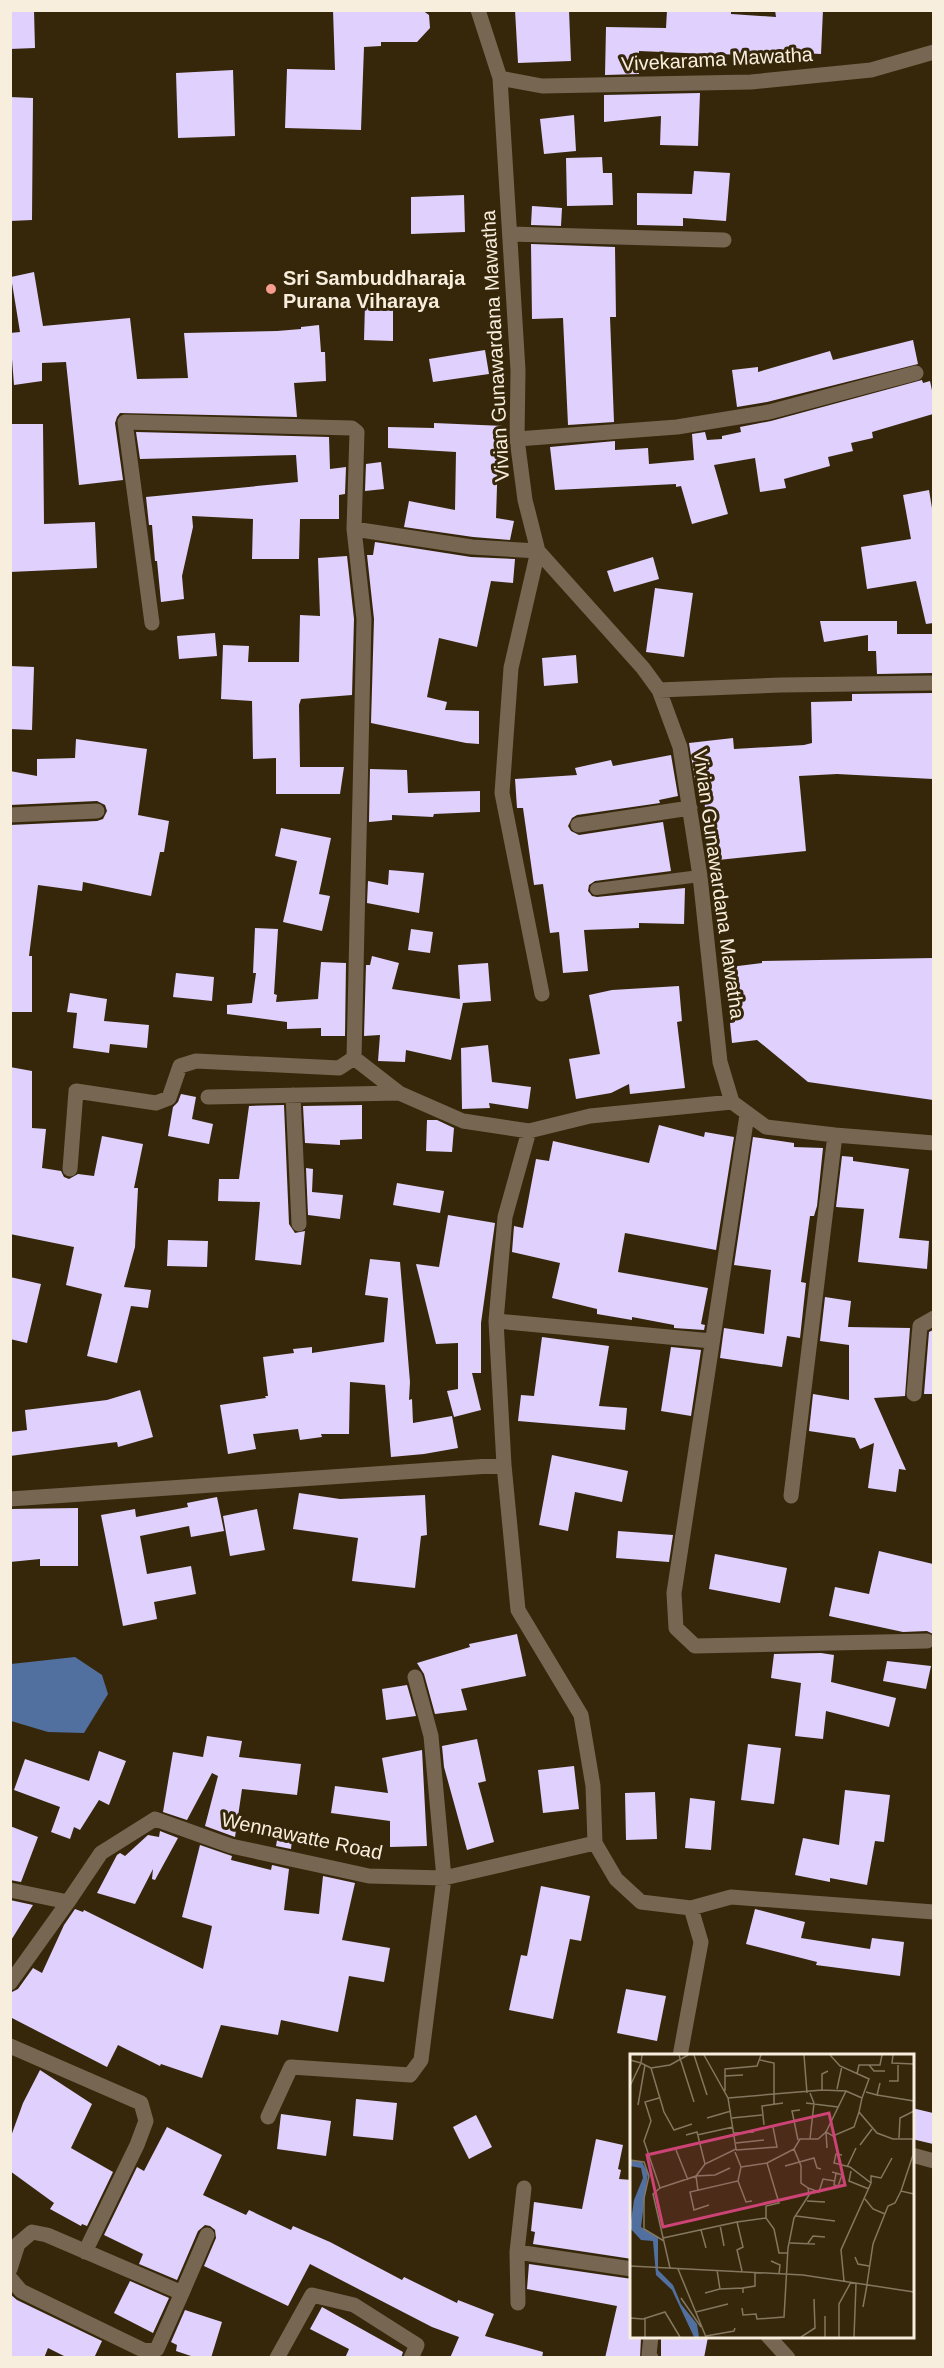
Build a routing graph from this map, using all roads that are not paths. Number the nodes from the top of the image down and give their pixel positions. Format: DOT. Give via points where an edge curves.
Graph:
graph roads {
  1 [pos="478,10"];
  2 [pos="933,52"];
  3 [pos="500,78"];
  4 [pos="510,234"];
  5 [pos="724,240"];
  6 [pos="916,373"];
  7 [pos="517,439"];
  8 [pos="354,530"];
  9 [pos="538,551"];
  10 [pos="152,623"];
  11 [pos="933,683"];
  12 [pos="660,690"];
  13 [pos="690,808"];
  14 [pos="97,811"];
  15 [pos="10,815"];
  16 [pos="578,825"];
  17 [pos="699,876"];
  18 [pos="596,889"];
  19 [pos="542,994"];
  20 [pos="354,1058"];
  21 [pos="399,1093"];
  22 [pos="293,1095"];
  23 [pos="208,1097"];
  24 [pos="732,1102"];
  25 [pos="747,1114"];
  26 [pos="530,1131"];
  27 [pos="835,1135"];
  28 [pos="933,1143"];
  29 [pos="70,1169"];
  30 [pos="299,1224"];
  31 [pos="933,1318"];
  32 [pos="496,1321"];
  33 [pos="712,1341"];
  34 [pos="914,1394"];
  35 [pos="504,1465"];
  36 [pos="791,1496"];
  37 [pos="10,1499"];
  38 [pos="927,1641"];
  39 [pos="415,1677"];
  40 [pos="595,1843"];
  41 [pos="444,1878"];
  42 [pos="10,1890"];
  43 [pos="68,1902"];
  44 [pos="691,1908"];
  45 [pos="933,1912"];
  46 [pos="10,1983"];
  47 [pos="10,2046"];
  48 [pos="681,2054"];
  49 [pos="268,2117"];
  50 [pos="914,2156"];
  51 [pos="933,2161"];
  52 [pos="524,2188"];
  53 [pos="207,2235"];
  54 [pos="85,2252"];
  55 [pos="517,2252"];
  56 [pos="10,2269"];
  57 [pos="630,2269"];
  58 [pos="10,2278"];
  59 [pos="182,2293"];
  60 [pos="518,2303"];
  61 [pos="651,2338"];
  62 [pos="769,2338"];
  63 [pos="277,2358"];
  64 [pos="411,2358"];
  65 [pos="651,2358"];
  66 [pos="788,2358"];
  1 -- 3 [label="street, Vivian Gunawardana Mawatha"];
  2 -- 3 [label="street, Vivekarama Mawatha" via="871,70 751,82 542,86"];
  3 -- 4 [label="street, Vivian Gunawardana Mawatha"];
  4 -- 5 [label="street"];
  4 -- 7 [label="street, Vivian Gunawardana Mawatha" via="518,370"];
  6 -- 7 [label="street" via="769,412 677,427"];
  7 -- 9 [label="street, Vivian Gunawardana Mawatha" via="525,500"];
  8 -- 9 [label="street" via="472,547"];
  8 -- 10 [label="street" via="357,432 352,428 125,422"];
  8 -- 20 [label="street" via="364,619"];
  9 -- 12 [label="street, Vivian Gunawardana Mawatha"];
  9 -- 19 [label="street" via="511,668 502,793"];
  11 -- 12 [label="street"];
  12 -- 13 [label="street, Vivian Gunawardana Mawatha" via="680,747"];
  13 -- 16 [label="street"];
  13 -- 17 [label="street, Vivian Gunawardana Mawatha"];
  14 -- 15 [label="street"];
  17 -- 18 [label="lane"];
  17 -- 24 [label="street, Vivian Gunawardana Mawatha" via="720,1062"];
  20 -- 21 [label="street"];
  20 -- 29 [label="street" via="339,1068 196,1061 180,1066 169,1098 156,1103 76,1091"];
  21 -- 22 [label="street"];
  21 -- 26 [label="street" via="463,1120"];
  22 -- 23 [label="street"];
  22 -- 30 [label="street"];
  24 -- 25 [label="street"];
  24 -- 26 [label="street" via="590,1116"];
  25 -- 27 [label="street" via="766,1127"];
  25 -- 33 [label="street"];
  26 -- 32 [label="street" via="505,1217"];
  27 -- 28 [label="street"];
  27 -- 36 [label="street"];
  31 -- 34 [label="street" via="920,1326"];
  32 -- 33 [label="street"];
  32 -- 35 [label="street"];
  33 -- 38 [label="street" via="674,1593 676,1628 695,1647"];
  35 -- 37 [label="street"];
  35 -- 40 [label="street" via="518,1610 581,1715 593,1786"];
  39 -- 41 [label="street" via="431,1736"];
  40 -- 41 [label="street, Wennawatte Road"];
  40 -- 44 [label="street" via="616,1880 641,1902"];
  41 -- 43 [label="street, Wennawatte Road" via="369,1875 231,1846 155,1819 101,1853"];
  41 -- 49 [label="street" via="421,2060 410,2075 291,2067"];
  42 -- 43 [label="street"];
  43 -- 46 [label="street"];
  44 -- 45 [label="street" via="731,1898"];
  44 -- 48 [label="street" via="701,1942"];
  47 -- 54 [label="street" via="141,2103 146,2121 137,2145"];
  50 -- 51 [label="street"];
  52 -- 55 [label="street"];
  53 -- 59 [label="street"];
  54 -- 56 [label="street" via="32,2232 18,2244"];
  54 -- 59 [label="street"];
  55 -- 57 [label="street"];
  55 -- 60 [label="street"];
  58 -- 59 [label="street" via="21,2291 145,2351 157,2349"];
  61 -- 65 [label="street"];
  62 -- 66 [label="street"];
  63 -- 64 [label="street" via="312,2295 354,2305 417,2345"];
}
